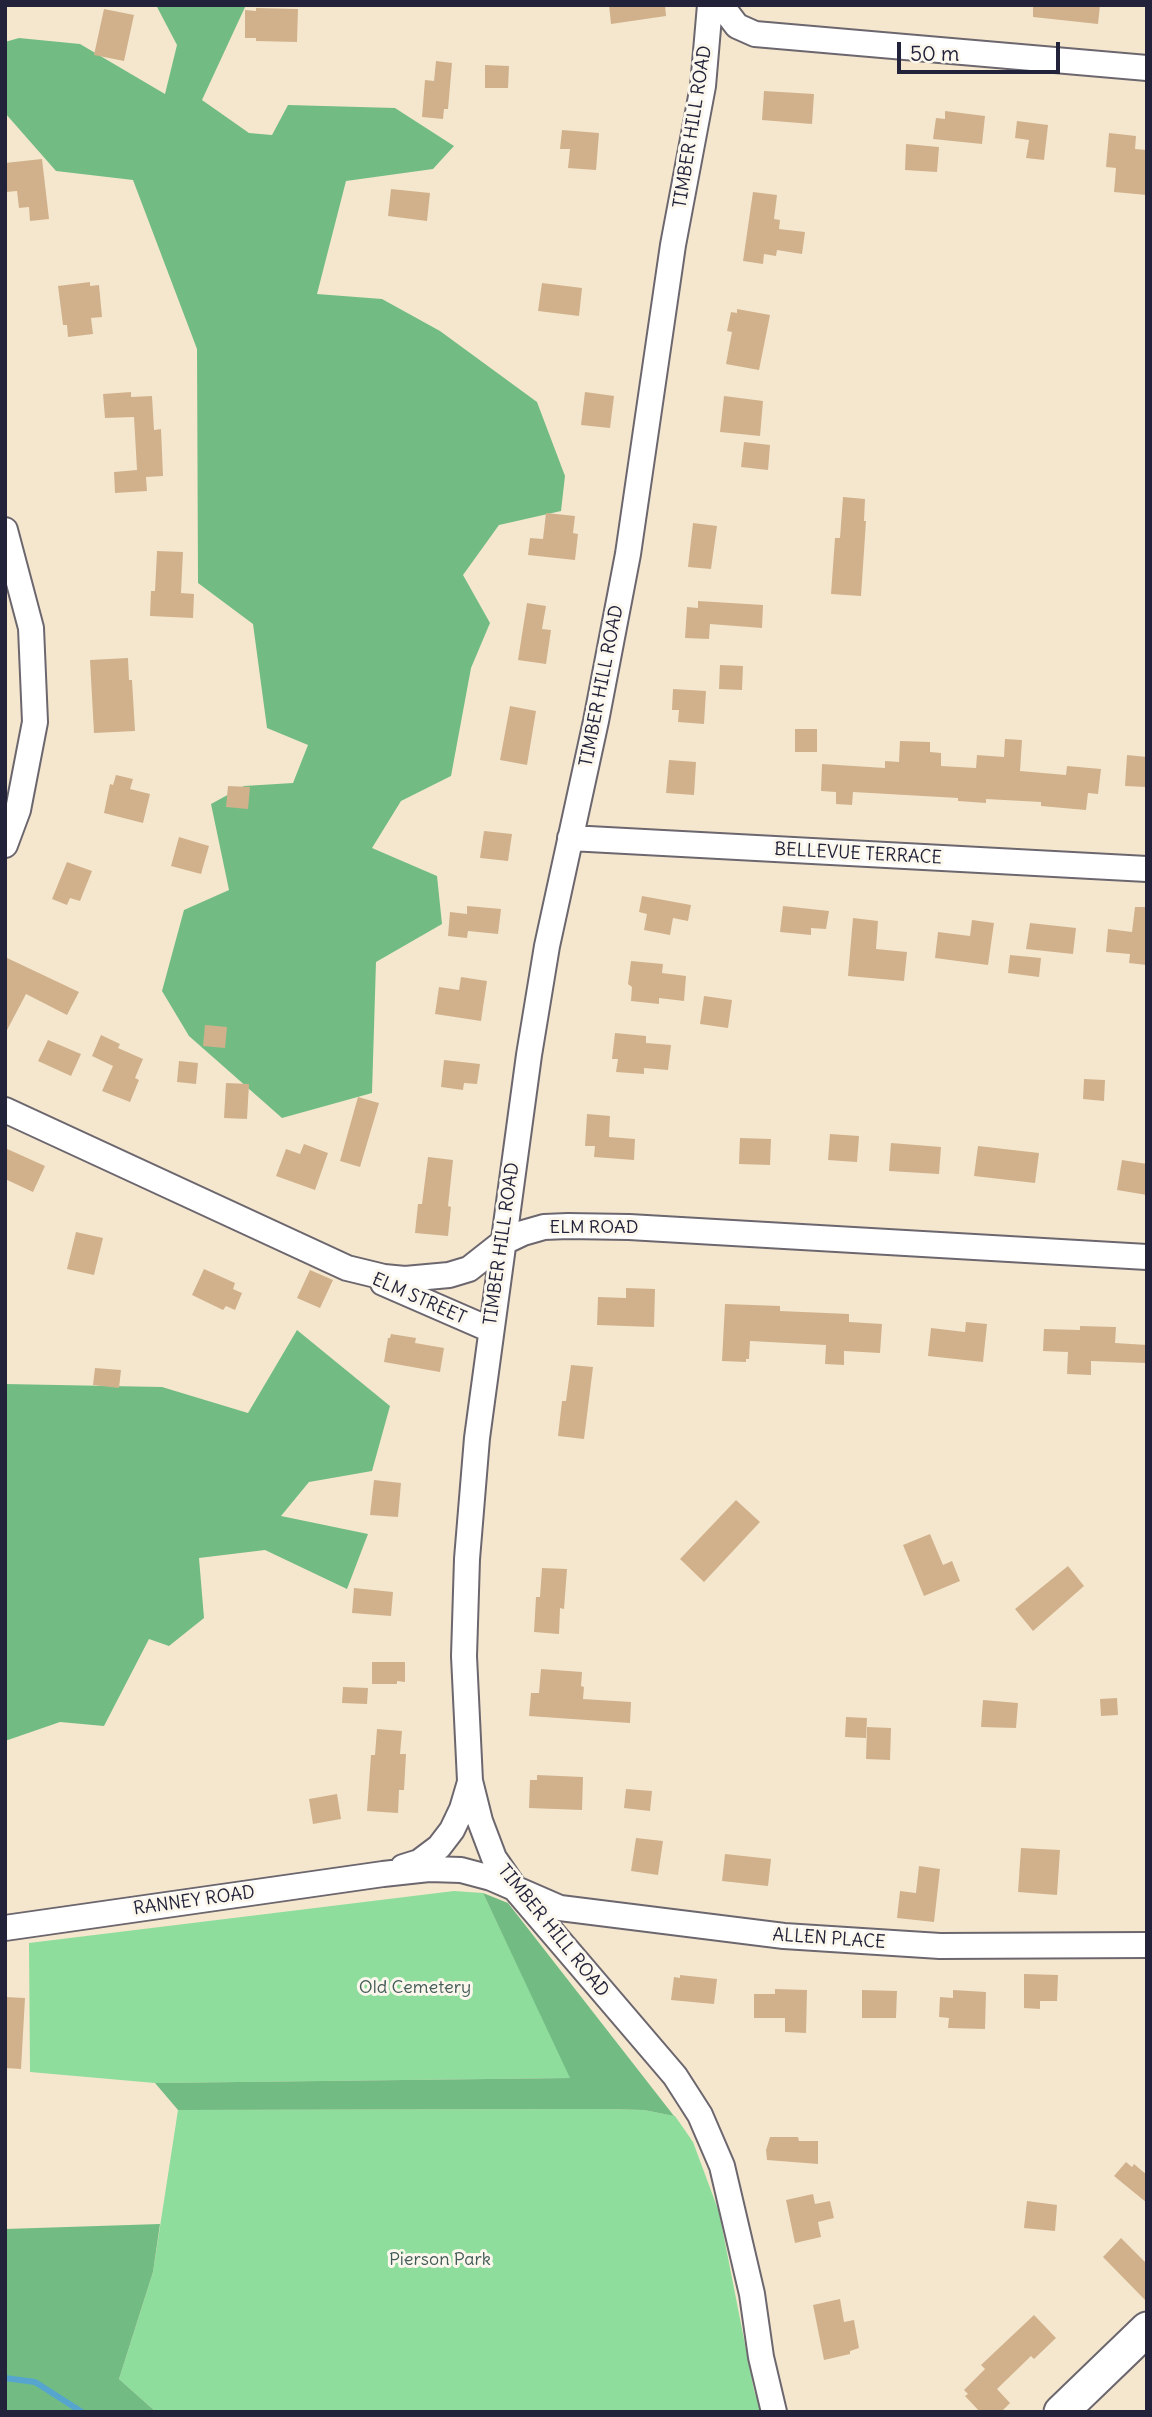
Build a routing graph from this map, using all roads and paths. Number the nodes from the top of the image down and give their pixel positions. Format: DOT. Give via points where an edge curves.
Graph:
graph roads {
  1 [pos="710,5"];
  2 [pos="721,5"];
  3 [pos="1147,68"];
  4 [pos="5,530"];
  5 [pos="570,838"];
  6 [pos="5,845"];
  7 [pos="1147,869"];
  8 [pos="5,1110"];
  9 [pos="502,1243"];
  10 [pos="1147,1257"];
  11 [pos="347,1268"];
  12 [pos="491,1330"];
  13 [pos="470,1781"];
  14 [pos="383,1874"];
  15 [pos="516,1891"];
  16 [pos="5,1928"];
  17 [pos="1147,1945"];
  18 [pos="1147,2329"];
  19 [pos="774,2412"];
  20 [pos="1061,2412"];
  1 -- 5 [label="street, TIMBER HILL ROAD" via="703,86 673,244 628,554"];
  2 -- 3 [label="street" via="737,26 755,34"];
  4 -- 6 [label="street" via="31,628 35,722 18,810"];
  5 -- 7 [label="street, BELLEVUE TERRACE"];
  5 -- 9 [label="street, TIMBER HILL ROAD" via="547,946"];
  8 -- 11 [label="street, ELM ROAD"];
  9 -- 10 [label="street, ELM ROAD" via="544,1227 629,1227"];
  9 -- 11 [label="street, ELM ROAD" via="469,1269 439,1277 404,1279"];
  9 -- 12 [label="street, TIMBER HILL ROAD"];
  11 -- 12 [label="street, ELM STREET"];
  12 -- 13 [label="street, TIMBER HILL ROAD" via="467,1559 464,1656"];
  13 -- 14 [label="street, RANNEY ROAD" via="462,1809 439,1847 419,1862"];
  13 -- 15 [label="street, TIMBER HILL ROAD" via="494,1858"];
  14 -- 15 [label="street, RANNEY ROAD" via="461,1870"];
  14 -- 16 [label="street, RANNEY ROAD"];
  15 -- 17 [label="street, ALLEN PLACE" via="560,1908 784,1936 940,1947"];
  15 -- 19 [label="street, TIMBER HILL ROAD" via="675,2076 700,2115 722,2166"];
  18 -- 20 [label="main road"];
}
